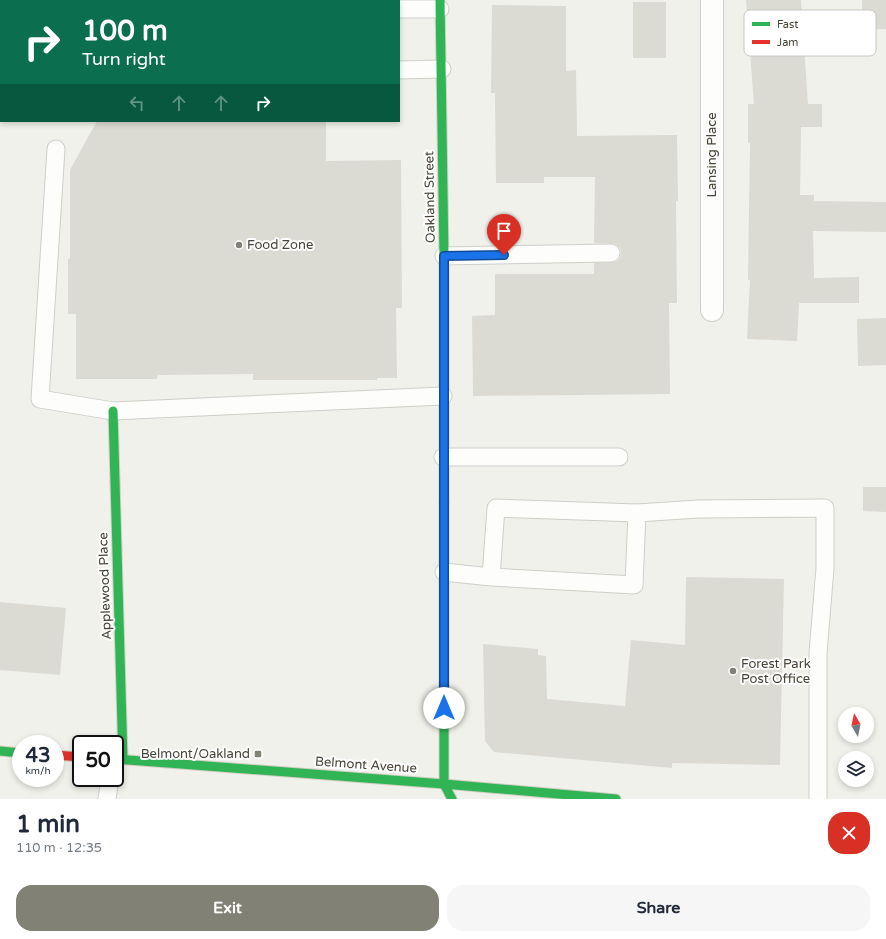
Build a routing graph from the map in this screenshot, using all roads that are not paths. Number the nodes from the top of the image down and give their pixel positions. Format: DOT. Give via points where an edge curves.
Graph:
graph roads {
  1 [pos="712,0"];
  2 [pos="440,4"];
  3 [pos="400,9"];
  4 [pos="442,69"];
  5 [pos="400,70"];
  6 [pos="56,148"];
  7 [pos="611,254"];
  8 [pos="444,256"];
  9 [pos="712,310"];
  10 [pos="443,396"];
  11 [pos="113,411"];
  12 [pos="443,457"];
  13 [pos="619,457"];
  14 [pos="637,513"];
  15 [pos="444,572"];
  16 [pos="491,577"];
  17 [pos="119,735"];
  18 [pos="0,751"];
  19 [pos="12,752"];
  20 [pos="124,760"];
  21 [pos="444,784"];
  22 [pos="109,787"];
  23 [pos="107,799"];
  24 [pos="452,799"];
  25 [pos="616,799"];
  26 [pos="818,799"];
  1 -- 9 [label="street, Lansing Place"];
  2 -- 3 [label="lane"];
  2 -- 4 [label="main road, Oakland Street"];
  4 -- 5 [label="lane"];
  4 -- 8 [label="main road, Oakland Street"];
  6 -- 11 [label="lane" via="40,399"];
  7 -- 8 [label="lane"];
  8 -- 10 [label="main road, Oakland Street"];
  10 -- 11 [label="lane"];
  10 -- 12 [label="main road, Oakland Street"];
  11 -- 17 [label="main road, Applewood Place"];
  12 -- 13 [label="lane"];
  12 -- 15 [label="main road, Oakland Street"];
  14 -- 16 [label="lane" via="496,508"];
  14 -- 16 [label="lane" via="634,585"];
  14 -- 26 [label="lane" via="698,509 825,508 825,568 818,653"];
  15 -- 16 [label="lane"];
  15 -- 21 [label="main road, Oakland Street"];
  18 -- 19 [label="main road"];
  20 -- 21 [label="main road, Belmont Avenue"];
  21 -- 24 [label="main road, Oakland Street"];
  21 -- 25 [label="main road, Belmont Avenue"];
  22 -- 23 [label="lane"];
}
